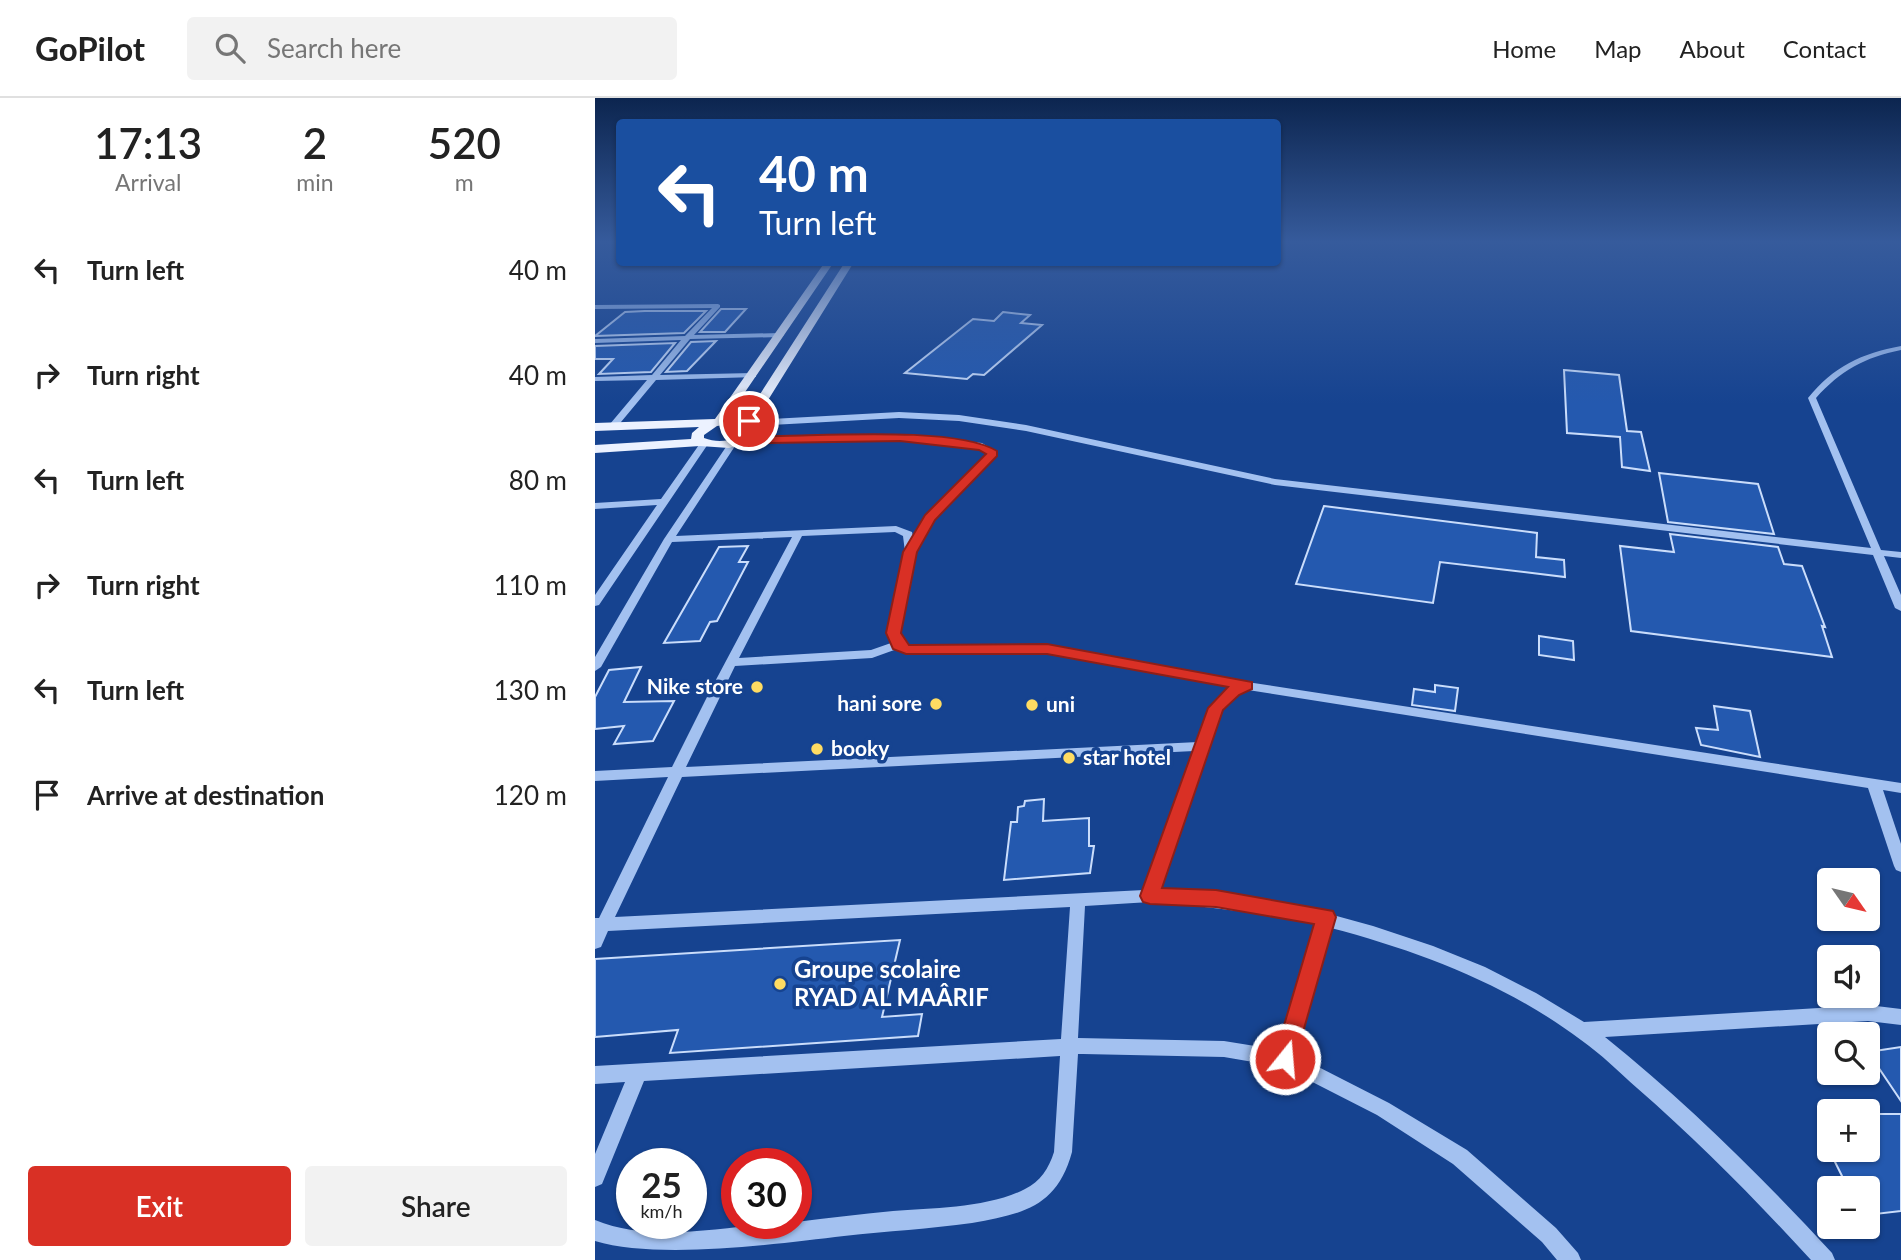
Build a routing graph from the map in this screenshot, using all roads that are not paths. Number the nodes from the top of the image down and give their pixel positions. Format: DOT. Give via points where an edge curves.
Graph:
graph roads {
  1 [pos="807,295"];
  2 [pos="830,295"];
  3 [pos="595,307"];
  4 [pos="780,335"];
  5 [pos="688,337"];
  6 [pos="595,341"];
  7 [pos="1901,348"];
  8 [pos="753,375"];
  9 [pos="654,377"];
  10 [pos="595,379"];
  11 [pos="717,422"];
  12 [pos="753,425"];
  13 [pos="613,426"];
  14 [pos="595,427"];
  15 [pos="768,440"];
  16 [pos="736,442"];
  17 [pos="702,443"];
  18 [pos="595,449"];
  19 [pos="665,502"];
  20 [pos="595,506"];
  21 [pos="799,533"];
  22 [pos="669,539"];
  23 [pos="910,552"];
  24 [pos="1877,552"];
  25 [pos="1901,555"];
  26 [pos="595,603"];
  27 [pos="1901,608"];
  28 [pos="898,645"];
  29 [pos="733,662"];
  30 [pos="595,667"];
  31 [pos="1247,686"];
  32 [pos="1203,746"];
  33 [pos="679,772"];
  34 [pos="595,776"];
  35 [pos="1874,785"];
  36 [pos="1901,788"];
  37 [pos="1901,866"];
  38 [pos="1150,896"];
  39 [pos="1078,899"];
  40 [pos="1326,917"];
  41 [pos="600,925"];
  42 [pos="595,942"];
  43 [pos="1901,1017"];
  44 [pos="1581,1030"];
  45 [pos="1067,1047"];
  46 [pos="1285,1059"];
  47 [pos="638,1073"];
  48 [pos="595,1075"];
  49 [pos="595,1177"];
  50 [pos="595,1230"];
  51 [pos="1571,1260"];
  52 [pos="1825,1260"];
  1 -- 4 [label="main road"];
  2 -- 12 [label="main road"];
  3 -- 5 [label="street" via="719,306"];
  4 -- 5 [label="street"];
  4 -- 8 [label="main road"];
  5 -- 6 [label="street"];
  5 -- 9 [label="street"];
  7 -- 24 [label="street" via="1866,354 1831,375 1812,398"];
  8 -- 9 [label="street"];
  8 -- 11 [label="main road"];
  9 -- 10 [label="street"];
  9 -- 13 [label="street"];
  11 -- 12 [label="main road"];
  11 -- 13 [label="main road"];
  11 -- 17 [label="main road" via="698,433"];
  12 -- 15 [label="street"];
  12 -- 16 [label="main road"];
  12 -- 24 [label="street" via="899,415 959,418 1275,481"];
  13 -- 14 [label="main road"];
  15 -- 16 [label="street"];
  15 -- 23 [label="street" via="900,438 990,449 992,457 930,518"];
  16 -- 17 [label="main road"];
  16 -- 22 [label="street"];
  17 -- 18 [label="main road"];
  17 -- 19 [label="street"];
  19 -- 20 [label="street"];
  19 -- 26 [label="street"];
  21 -- 22 [label="street"];
  21 -- 23 [label="street" via="897,529 908,534"];
  21 -- 29 [label="street"];
  22 -- 30 [label="street"];
  23 -- 28 [label="street" via="893,633"];
  24 -- 25 [label="street"];
  24 -- 27 [label="street"];
  28 -- 29 [label="street" via="872,654"];
  28 -- 31 [label="street" via="916,652 1047,649"];
  29 -- 33 [label="street"];
  31 -- 32 [label="street" via="1216,708"];
  31 -- 35 [label="street"];
  32 -- 33 [label="street"];
  32 -- 38 [label="street"];
  33 -- 34 [label="street"];
  33 -- 41 [label="street"];
  35 -- 36 [label="street"];
  35 -- 37 [label="street"];
  38 -- 39 [label="street"];
  38 -- 40 [label="street" via="1216,899"];
  39 -- 41 [label="street"];
  39 -- 45 [label="street"];
  40 -- 44 [label="street" via="1474,970"];
  40 -- 46 [label="street"];
  41 -- 42 [label="street"];
  43 -- 44 [label="street" via="1868,1013"];
  44 -- 52 [label="street" via="1691,1123"];
  45 -- 46 [label="street" via="1224,1049"];
  45 -- 47 [label="street"];
  45 -- 50 [label="street" via="1059,1167 1049,1183 1014,1203 960,1214 718,1239 661,1242 616,1238"];
  46 -- 51 [label="street" via="1383,1109 1459,1157 1549,1235"];
  47 -- 48 [label="street"];
  47 -- 49 [label="street"];
}
